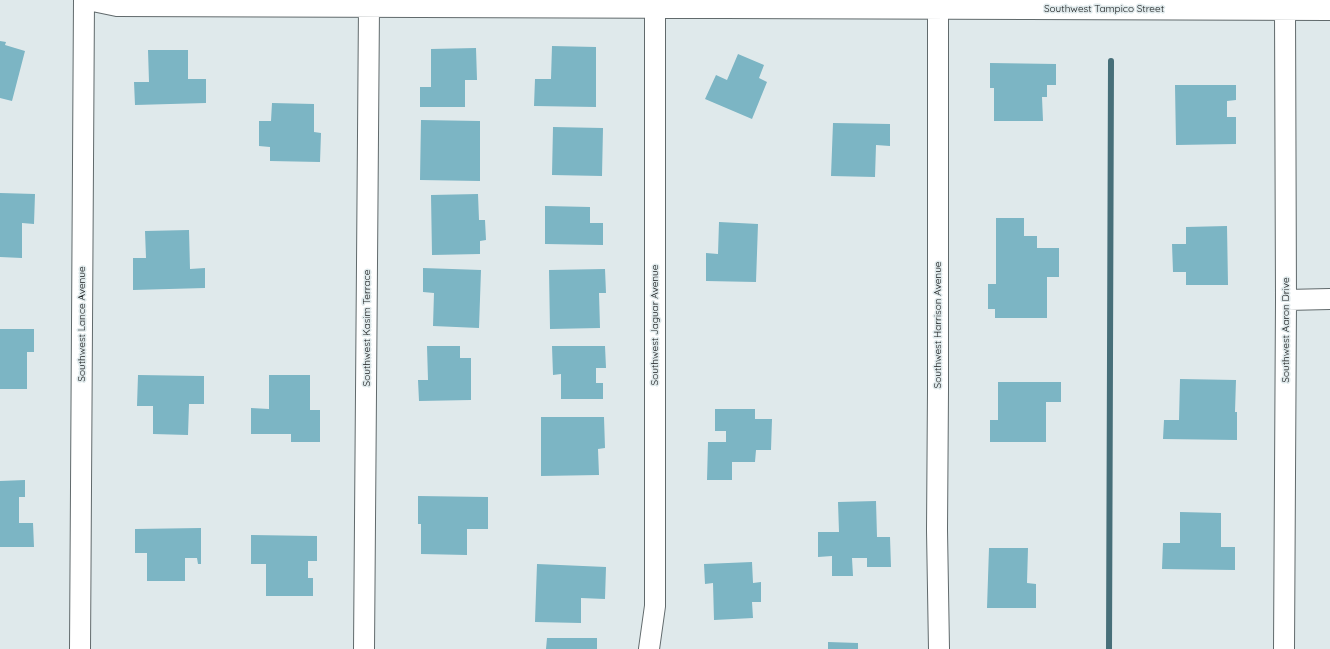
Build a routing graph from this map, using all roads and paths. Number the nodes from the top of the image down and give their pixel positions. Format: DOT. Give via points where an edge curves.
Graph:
graph roads {
  1 [pos="84,0"];
  2 [pos="88,0"];
  3 [pos="655,4"];
  4 [pos="938,4"];
  5 [pos="370,6"];
  6 [pos="1285,10"];
  7 [pos="1330,10"];
  8 [pos="1330,299"];
  9 [pos="1286,300"];
  10 [pos="80,649"];
  11 [pos="364,649"];
  12 [pos="649,649"];
  13 [pos="939,649"];
  14 [pos="1284,649"];
  1 -- 10 [label="street, Southwest Lance Avenue"];
  2 -- 5 [label="street, Southwest Tampico Street" via="117,6"];
  3 -- 4 [label="street, Southwest Tampico Street"];
  3 -- 5 [label="street, Southwest Tampico Street"];
  3 -- 12 [label="street, Southwest Jaguar Avenue" via="655,606"];
  4 -- 6 [label="street, Southwest Tampico Street"];
  4 -- 13 [label="street, Southwest Harrison Avenue"];
  5 -- 11 [label="street, Southwest Kasim Terrace"];
  6 -- 7 [label="street, Southwest Tampico Street"];
  6 -- 9 [label="street, Southwest Aaron Drive"];
  8 -- 9 [label="street"];
  9 -- 14 [label="street, Southwest Aaron Drive"];
}
